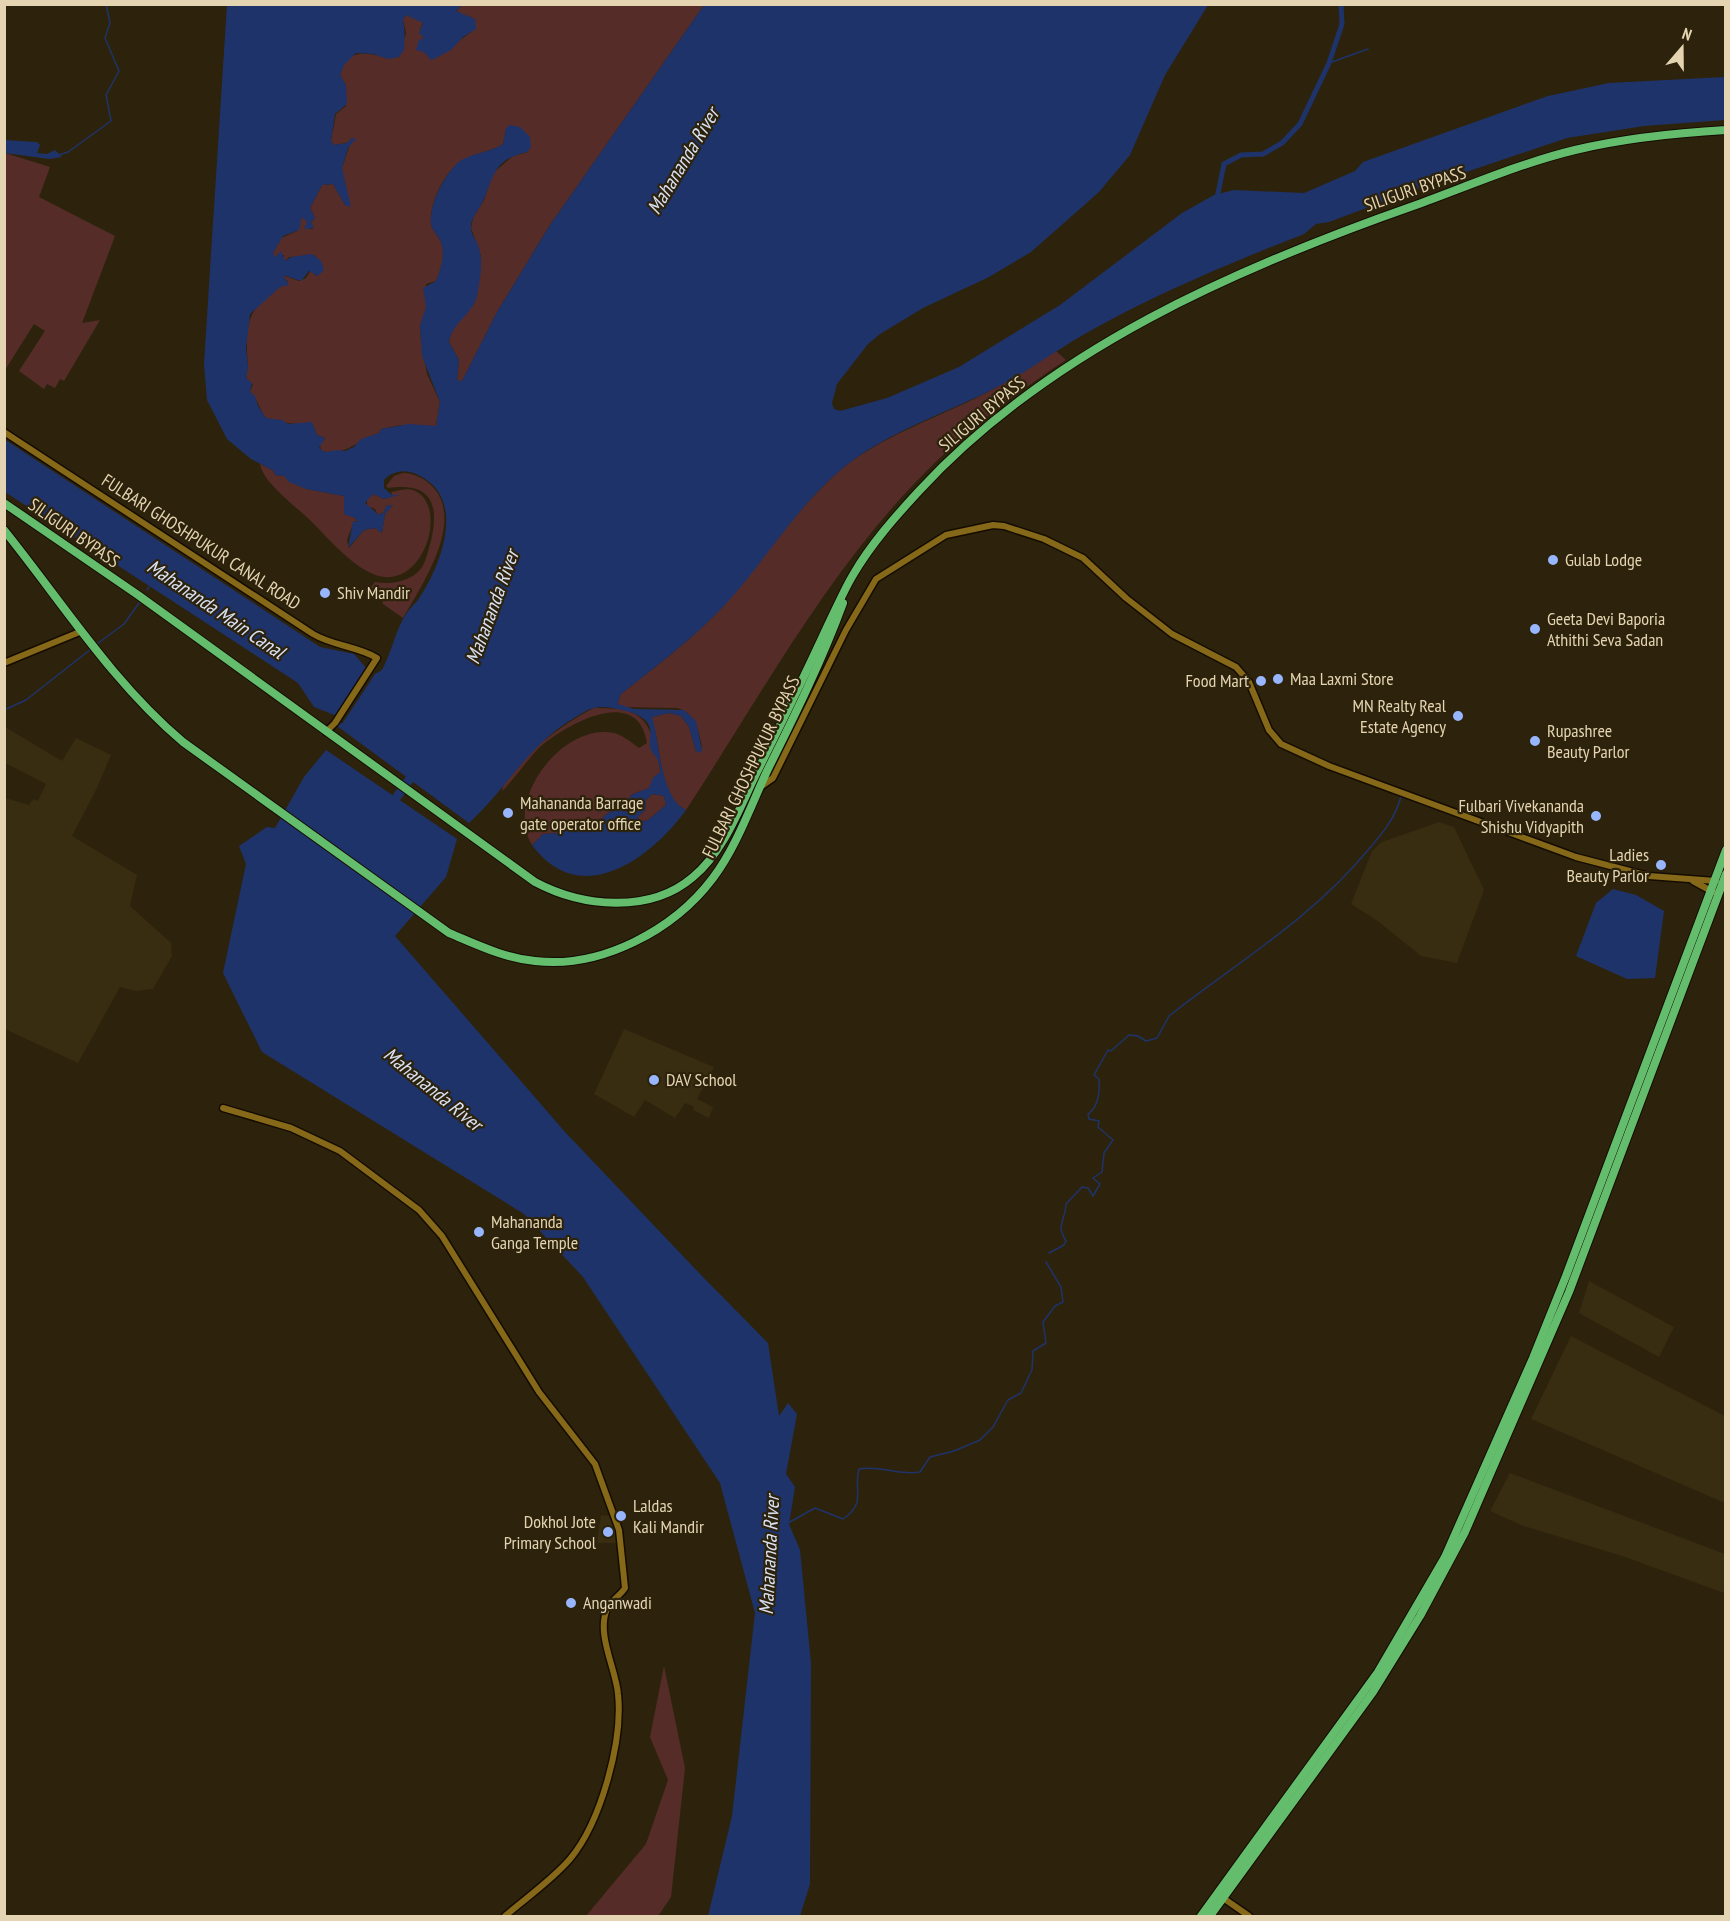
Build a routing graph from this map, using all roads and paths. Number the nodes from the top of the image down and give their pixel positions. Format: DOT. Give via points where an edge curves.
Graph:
graph roads {
  1 [pos="1725,129"];
  2 [pos="4,432"];
  3 [pos="4,503"];
  4 [pos="4,530"];
  5 [pos="873,546"];
  6 [pos="84,634"];
  7 [pos="4,663"];
  8 [pos="328,734"];
  9 [pos="759,788"];
  10 [pos="1725,850"];
  11 [pos="1725,874"];
  12 [pos="1714,880"];
  13 [pos="1693,881"];
  14 [pos="1722,883"];
  15 [pos="1714,892"];
  16 [pos="223,1108"];
  17 [pos="1220,1896"];
  18 [pos="505,1917"];
  19 [pos="1201,1917"];
  20 [pos="1210,1917"];
  21 [pos="1249,1917"];
  1 -- 5 [label="highway, SILIGURI BYPASS" via="1651,135 1564,153 1321,238 1247,270 1134,328 1040,384 938,470"];
  2 -- 8 [label="main road, FULBARI GHOSHPUKUR CANAL ROAD" via="321,638 377,658"];
  3 -- 8 [label="highway, SILIGURI BYPASS"];
  4 -- 6 [label="highway"];
  5 -- 8 [label="highway, SILIGURI BYPASS" via="853,574 728,833 691,880 664,895 637,902 592,901 543,886"];
  5 -- 9 [label="highway, FULBARI GHOSHPUKUR BYPASS" via="848,591"];
  6 -- 7 [label="main road"];
  6 -- 9 [label="highway, FULBARI GHOSHPUKUR BYPASS" via="156,719 449,933 495,953 554,963 614,951 663,928 714,877"];
  9 -- 13 [label="main road" via="773,778 846,630 876,579 946,535 1004,526 1083,558 1164,629 1236,667 1254,691 1269,730 1281,744 1329,766 1576,857 1649,876"];
  10 -- 12 [label="highway"];
  11 -- 14 [label="highway"];
  12 -- 13 [label="main road"];
  12 -- 14 [label="main road"];
  12 -- 15 [label="highway"];
  13 -- 15 [label="main road"];
  14 -- 15 [label="highway"];
  15 -- 17 [label="highway" via="1566,1276 1456,1534 1389,1654 1328,1748"];
  16 -- 18 [label="main road" via="291,1128 340,1151 425,1216 442,1236 539,1392 589,1454 609,1495 621,1539 625,1588 611,1602 605,1618 618,1695 615,1755 577,1850"];
  17 -- 19 [label="highway"];
  17 -- 20 [label="highway"];
  17 -- 21 [label="main road"];
}
